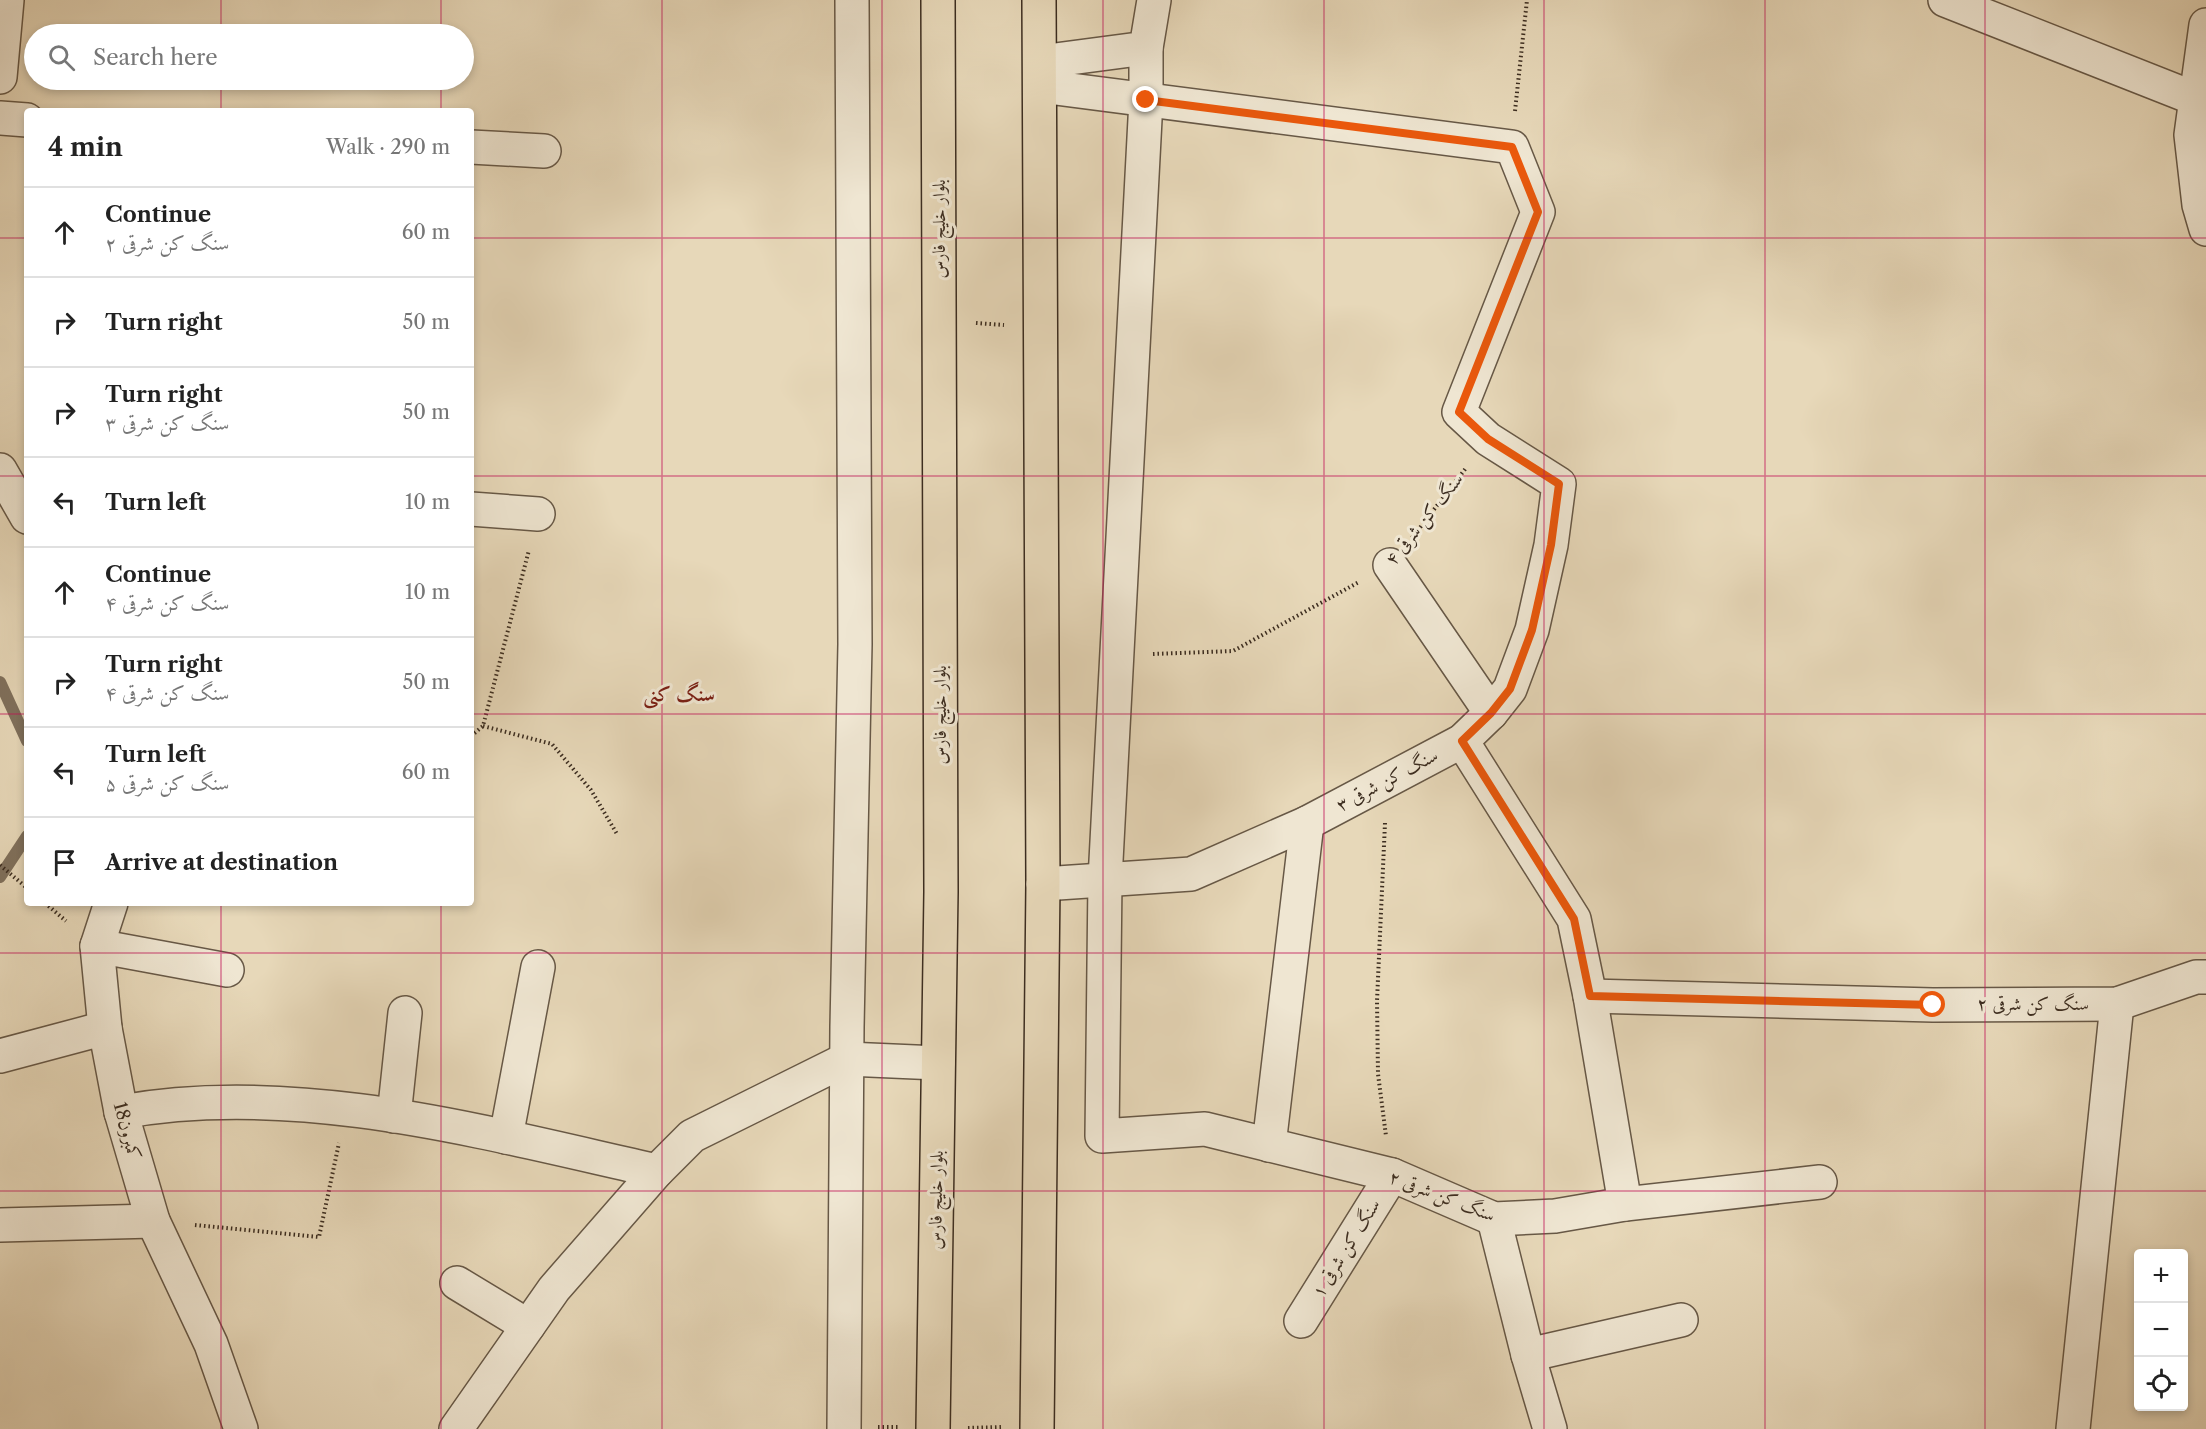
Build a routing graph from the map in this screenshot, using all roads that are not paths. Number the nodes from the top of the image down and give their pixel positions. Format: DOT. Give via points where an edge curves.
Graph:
graph roads {
  1 [pos="7,0"];
  2 [pos="852,0"];
  3 [pos="938,0"];
  4 [pos="1040,0"];
  5 [pos="1154,0"];
  6 [pos="1945,0"];
  7 [pos="2206,25"];
  8 [pos="1146,48"];
  9 [pos="1040,74"];
  10 [pos="0,77"];
  11 [pos="2196,99"];
  12 [pos="1146,100"];
  13 [pos="0,118"];
  14 [pos="24,120"];
  15 [pos="474,147"];
  16 [pos="544,151"];
  17 [pos="2206,229"];
  18 [pos="24,472"];
  19 [pos="474,508"];
  20 [pos="24,512"];
  21 [pos="538,514"];
  22 [pos="1390,565"];
  23 [pos="1491,713"];
  24 [pos="1462,741"];
  25 [pos="1307,823"];
  26 [pos="1105,880"];
  27 [pos="1043,885"];
  28 [pos="110,906"];
  29 [pos="97,946"];
  30 [pos="538,968"];
  31 [pos="2203,969"];
  32 [pos="227,970"];
  33 [pos="1590,996"];
  34 [pos="2117,1004"];
  35 [pos="405,1013"];
  36 [pos="105,1028"];
  37 [pos="0,1056"];
  38 [pos="847,1059"];
  39 [pos="938,1063"];
  40 [pos="121,1112"];
  41 [pos="394,1116"];
  42 [pos="506,1137"];
  43 [pos="1269,1145"];
  44 [pos="657,1171"];
  45 [pos="1392,1175"];
  46 [pos="1820,1182"];
  47 [pos="1625,1204"];
  48 [pos="1494,1219"];
  49 [pos="153,1221"];
  50 [pos="0,1225"];
  51 [pos="457,1283"];
  52 [pos="1680,1320"];
  53 [pos="1301,1321"];
  54 [pos="528,1326"];
  55 [pos="1528,1355"];
  56 [pos="241,1429"];
  57 [pos="456,1429"];
  58 [pos="844,1429"];
  59 [pos="933,1429"];
  60 [pos="1037,1429"];
  61 [pos="1550,1429"];
  62 [pos="2073,1429"];
  1 -- 10 [label="street"];
  2 -- 38 [label="street" via="855,644"];
  3 -- 39 [label="main road, بلوار خلیج فارس"];
  4 -- 9 [label="main road"];
  5 -- 8 [label="street"];
  6 -- 11 [label="street"];
  7 -- 11 [label="street"];
  8 -- 9 [label="street"];
  8 -- 12 [label="street"];
  9 -- 12 [label="street"];
  9 -- 27 [label="main road"];
  11 -- 17 [label="street" via="2192,135 2199,204"];
  12 -- 23 [label="street, سنگ کن شرقی ۳" via="1512,147 1538,212 1459,412 1488,439 1559,484 1551,545 1532,630 1510,689"];
  12 -- 26 [label="street"];
  13 -- 14 [label="street"];
  15 -- 16 [label="street"];
  18 -- 20 [label="street" via="0,470"];
  19 -- 21 [label="street"];
  22 -- 23 [label="street"];
  23 -- 24 [label="street, سنگ کن شرقی ۳"];
  24 -- 25 [label="street, سنگ کن شرقی ۳"];
  24 -- 33 [label="street" via="1574,919"];
  25 -- 26 [label="street, سنگ کن شرقی ۳" via="1191,874"];
  25 -- 43 [label="street"];
  26 -- 27 [label="street, سنگ کن شرقی ۳"];
  26 -- 43 [label="street, سنگ کن شرقی ۲" via="1102,1136 1205,1129"];
  27 -- 60 [label="main road"];
  28 -- 29 [label="street"];
  29 -- 32 [label="street"];
  29 -- 36 [label="street, کمبرون18"];
  30 -- 42 [label="street"];
  31 -- 34 [label="street, سنگ کن شرقی ۲"];
  33 -- 34 [label="street, سنگ کن شرقی ۲" via="1933,1005"];
  33 -- 47 [label="street"];
  34 -- 62 [label="street"];
  35 -- 41 [label="street"];
  36 -- 37 [label="street"];
  36 -- 40 [label="street, کمبرون18"];
  38 -- 39 [label="street"];
  38 -- 44 [label="street" via="692,1136"];
  38 -- 58 [label="street"];
  39 -- 59 [label="main road, بلوار خلیج فارس"];
  40 -- 41 [label="street" via="164,1104 292,1104"];
  40 -- 49 [label="street, کمبرون18"];
  41 -- 42 [label="street"];
  42 -- 44 [label="street"];
  43 -- 45 [label="street, سنگ کن شرقی ۲"];
  44 -- 54 [label="street" via="554,1289"];
  45 -- 48 [label="street, سنگ کن شرقی ۲"];
  45 -- 53 [label="street, سنگ کن شرقی ۱"];
  46 -- 47 [label="street, سنگ کن شرقی ۲"];
  47 -- 48 [label="street, سنگ کن شرقی ۲" via="1555,1216"];
  48 -- 55 [label="street"];
  49 -- 50 [label="street"];
  49 -- 56 [label="street, کمبرون18" via="211,1344"];
  51 -- 54 [label="street"];
  52 -- 55 [label="street"];
  54 -- 57 [label="street"];
  55 -- 61 [label="street"];
}
